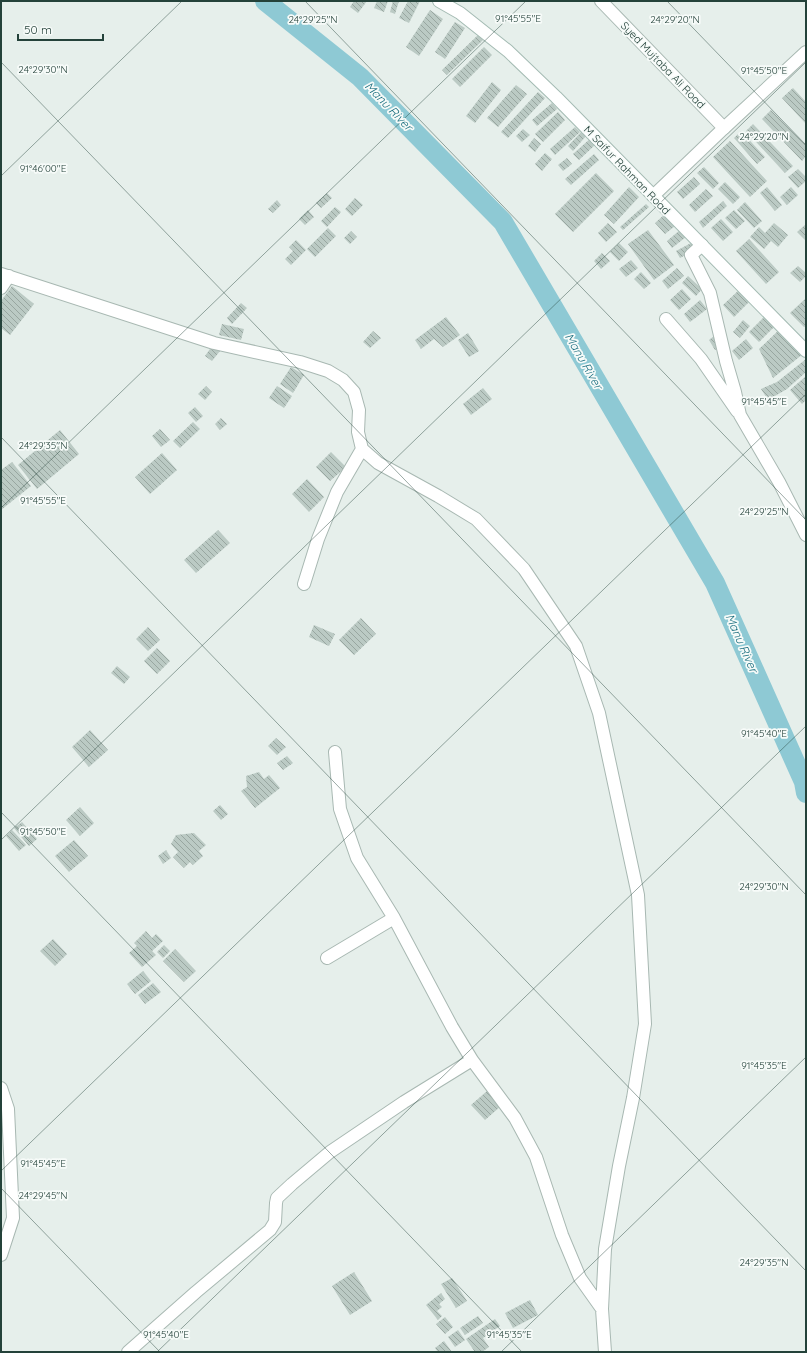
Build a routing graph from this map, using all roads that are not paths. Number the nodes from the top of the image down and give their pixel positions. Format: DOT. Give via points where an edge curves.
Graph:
graph roads {
  1 [pos="439,1"];
  2 [pos="601,1"];
  3 [pos="806,52"];
  4 [pos="724,128"];
  5 [pos="653,196"];
  6 [pos="702,245"];
  7 [pos="5,275"];
  8 [pos="1,288"];
  9 [pos="666,319"];
  10 [pos="806,351"];
  11 [pos="740,415"];
  12 [pos="362,449"];
  13 [pos="806,536"];
  14 [pos="304,584"];
  15 [pos="335,752"];
  16 [pos="394,918"];
  17 [pos="327,958"];
  18 [pos="472,1060"];
  19 [pos="1,1088"];
  20 [pos="1,1255"];
  21 [pos="602,1309"];
  22 [pos="128,1352"];
  23 [pos="605,1352"];
  1 -- 5 [label="street, M Saifur Rahman Road" via="460,13 508,51"];
  2 -- 4 [label="street, Syed Mujtaba Ali Road"];
  3 -- 4 [label="street"];
  4 -- 5 [label="street"];
  5 -- 6 [label="street, M Saifur Rahman Road"];
  6 -- 10 [label="street, M Saifur Rahman Road"];
  6 -- 11 [label="street" via="691,255 710,293"];
  7 -- 8 [label="street"];
  7 -- 12 [label="street" via="214,343 328,370 343,380 354,392 359,410 358,432"];
  9 -- 11 [label="street" via="701,359"];
  11 -- 13 [label="street" via="779,482"];
  12 -- 14 [label="street" via="337,492 318,539"];
  12 -- 21 [label="street" via="378,463 476,519 524,569 576,646 599,713 638,895 646,1024 605,1249"];
  15 -- 16 [label="street" via="340,809 357,858"];
  16 -- 17 [label="street"];
  16 -- 18 [label="street"];
  18 -- 21 [label="street" via="515,1118 536,1157 562,1235 580,1278"];
  18 -- 22 [label="street" via="336,1148 292,1184 277,1198 275,1222 270,1230"];
  19 -- 20 [label="street" via="8,1109 13,1218"];
  21 -- 23 [label="street"];
}
